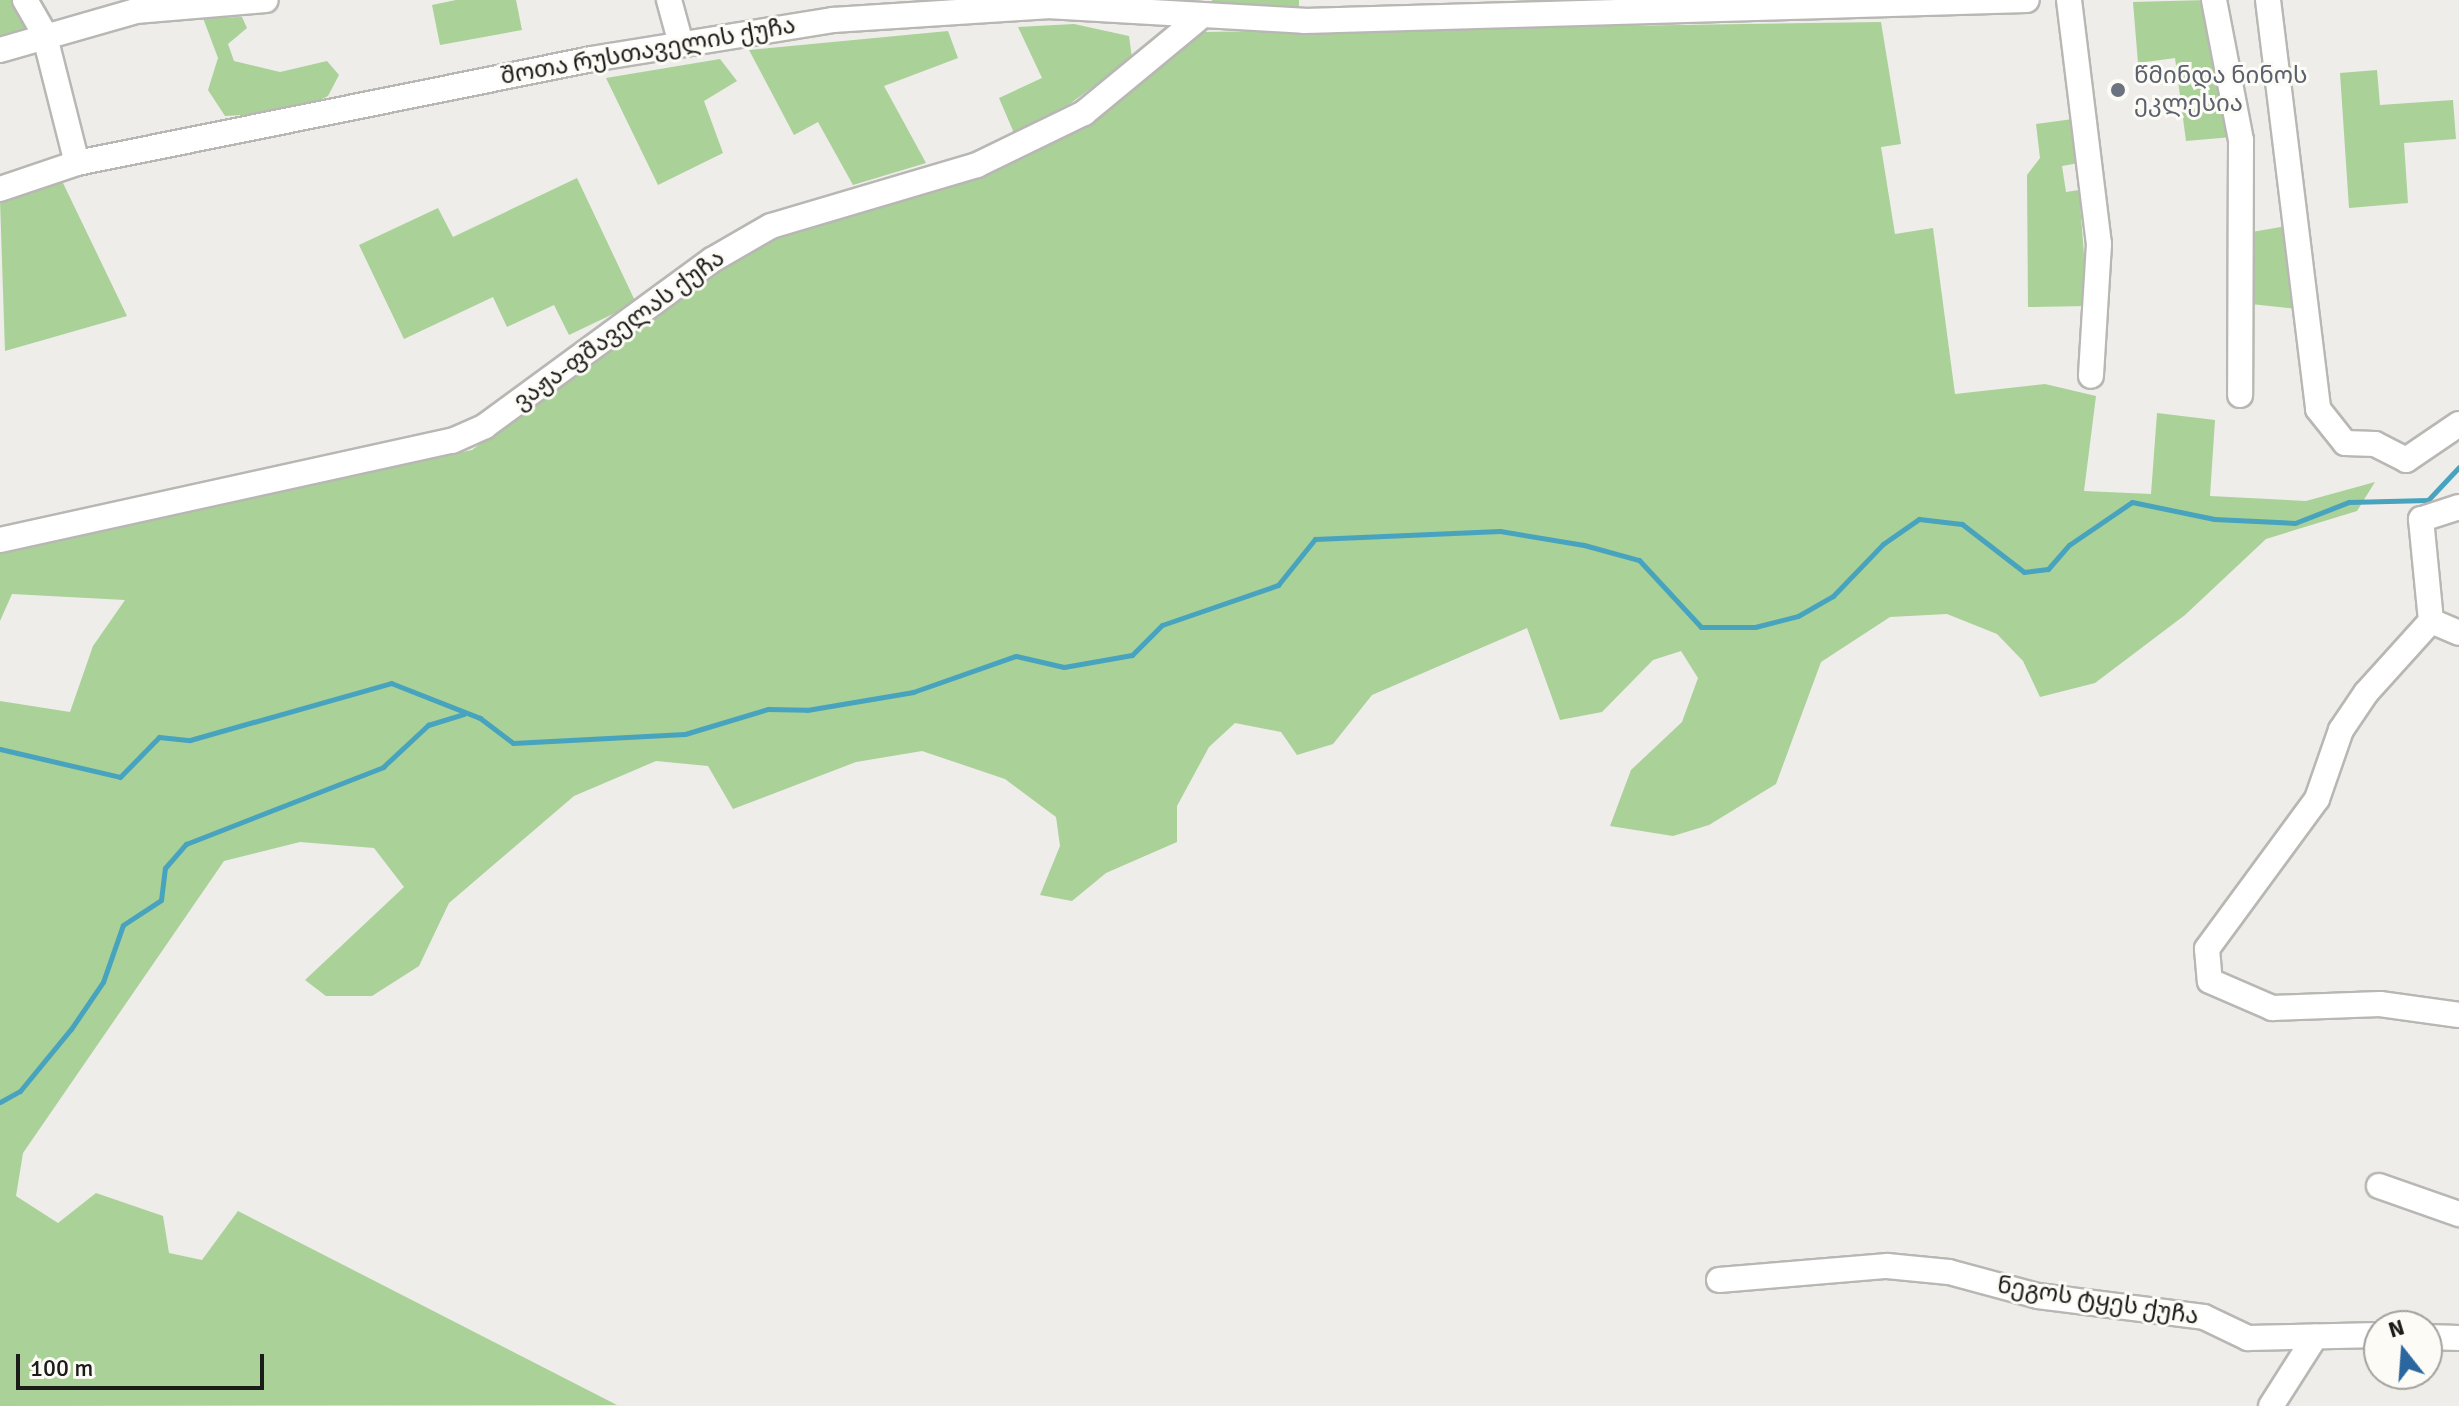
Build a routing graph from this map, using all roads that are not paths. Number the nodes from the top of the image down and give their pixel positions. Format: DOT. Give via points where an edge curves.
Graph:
graph roads {
  1 [pos="25,0"];
  2 [pos="266,0"];
  3 [pos="669,0"];
  4 [pos="2027,0"];
  5 [pos="2069,0"];
  6 [pos="2214,0"];
  7 [pos="2268,0"];
  8 [pos="207,2"];
  9 [pos="1637,7"];
  10 [pos="1462,9"];
  11 [pos="1197,20"];
  12 [pos="44,33"];
  13 [pos="681,44"];
  14 [pos="0,50"];
  15 [pos="77,163"];
  16 [pos="0,189"];
  17 [pos="2091,376"];
  18 [pos="2240,395"];
  19 [pos="2459,424"];
  20 [pos="2459,507"];
  21 [pos="0,540"];
  22 [pos="2431,621"];
  23 [pos="2459,633"];
  24 [pos="2459,1015"];
  25 [pos="2379,1186"];
  26 [pos="2459,1214"];
  27 [pos="1719,1280"];
  28 [pos="2363,1336"];
  29 [pos="2315,1337"];
  30 [pos="2271,1406"];
  1 -- 12 [label="street"];
  2 -- 8 [label="street"];
  3 -- 13 [label="street"];
  4 -- 9 [label="street, შოთა რუსთაველის ქუჩა"];
  5 -- 17 [label="street" via="2099,244"];
  6 -- 18 [label="street" via="2241,140"];
  7 -- 19 [label="street" via="2318,409 2345,443 2375,444 2406,460"];
  8 -- 12 [label="street" via="136,11"];
  9 -- 10 [label="street, შოთა რუსთაველის ქუჩა"];
  10 -- 11 [label="street, შოთა რუსთაველის ქუჩა"];
  11 -- 13 [label="street, შოთა რუსთაველის ქუჩა" via="1047,6 833,20"];
  11 -- 21 [label="street, ვაჟა-ფშაველას ქუჩა" via="1084,113 991,159 771,226 712,260 485,426 452,441"];
  12 -- 14 [label="street"];
  12 -- 15 [label="street"];
  13 -- 15 [label="street, შოთა რუსთაველის ქუჩა"];
  15 -- 16 [label="street, შოთა რუსთაველის ქუჩა"];
  20 -- 22 [label="street" via="2421,519"];
  22 -- 23 [label="street"];
  22 -- 24 [label="street" via="2341,730 2317,799 2207,949 2210,981 2272,1008 2380,1004"];
  25 -- 26 [label="street"];
  27 -- 29 [label="street, ნეგოს ტყეს ქუჩა" via="1887,1266 1949,1272 2038,1296 2072,1295 2204,1317 2248,1338"];
  28 -- 29 [label="street, ნეგოს ტყეს ქუჩა"];
  29 -- 30 [label="street"];
}
